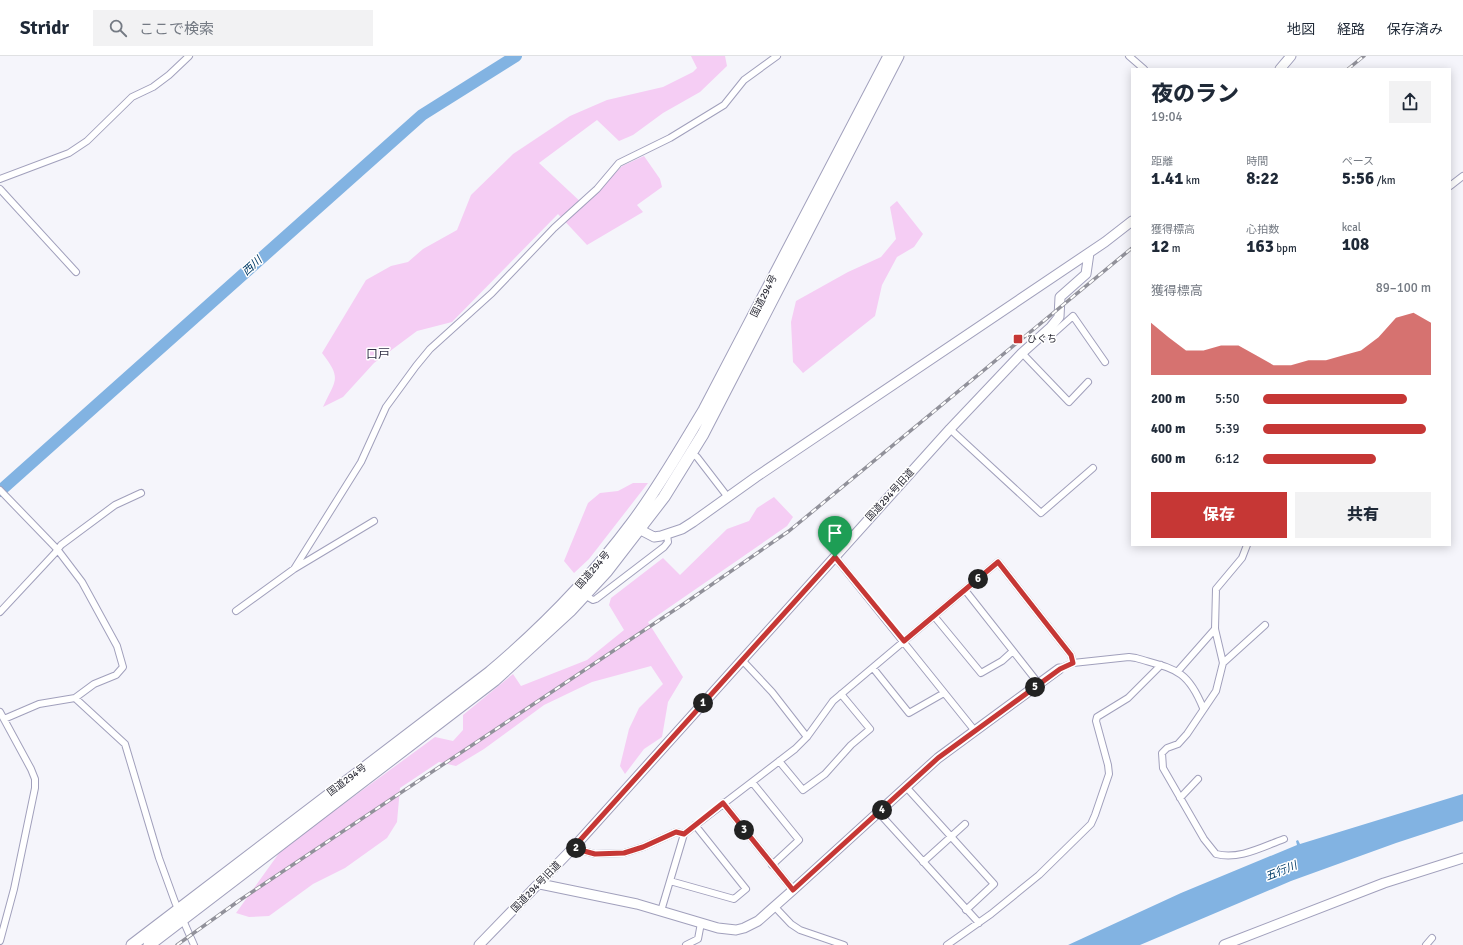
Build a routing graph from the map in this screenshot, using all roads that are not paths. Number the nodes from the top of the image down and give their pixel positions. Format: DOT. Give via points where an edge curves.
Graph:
graph roads {
  1 [pos="189,56"];
  2 [pos="777,56"];
  3 [pos="889,56"];
  4 [pos="898,56"];
  5 [pos="1129,56"];
  6 [pos="1292,56"];
  7 [pos="1143,68"];
  8 [pos="1281,68"];
  9 [pos="1463,176"];
  10 [pos="0,179"];
  11 [pos="1451,185"];
  12 [pos="0,189"];
  13 [pos="1131,222"];
  14 [pos="1089,253"];
  15 [pos="76,272"];
  16 [pos="1059,314"];
  17 [pos="1066,322"];
  18 [pos="1054,333"];
  19 [pos="1022,353"];
  20 [pos="1105,362"];
  21 [pos="1088,382"];
  22 [pos="950,429"];
  23 [pos="692,454"];
  24 [pos="1093,468"];
  25 [pos="0,490"];
  26 [pos="141,493"];
  27 [pos="728,496"];
  28 [pos="374,520"];
  29 [pos="635,527"];
  30 [pos="667,535"];
  31 [pos="1247,546"];
  32 [pos="57,550"];
  33 [pos="835,557"];
  34 [pos="294,569"];
  35 [pos="965,590"];
  36 [pos="586,596"];
  37 [pos="236,611"];
  38 [pos="0,612"];
  39 [pos="934,616"];
  40 [pos="1265,625"];
  41 [pos="1215,630"];
  42 [pos="904,641"];
  43 [pos="1013,651"];
  44 [pos="742,660"];
  45 [pos="1073,663"];
  46 [pos="1223,663"];
  47 [pos="1161,665"];
  48 [pos="873,668"];
  49 [pos="1060,669"];
  50 [pos="1178,671"];
  51 [pos="1039,684"];
  52 [pos="944,692"];
  53 [pos="841,694"];
  54 [pos="75,698"];
  55 [pos="1203,708"];
  56 [pos="0,712"];
  57 [pos="4,719"];
  58 [pos="975,731"];
  59 [pos="807,737"];
  60 [pos="779,761"];
  61 [pos="1198,779"];
  62 [pos="752,782"];
  63 [pos="907,788"];
  64 [pos="1180,798"];
  65 [pos="723,803"];
  66 [pos="879,813"];
  67 [pos="965,824"];
  68 [pos="695,825"];
  69 [pos="684,834"];
  70 [pos="951,836"];
  71 [pos="1284,839"];
  72 [pos="573,848"];
  73 [pos="1463,858"];
  74 [pos="923,862"];
  75 [pos="772,865"];
  76 [pos="670,881"];
  77 [pos="540,884"];
  78 [pos="793,890"];
  79 [pos="774,906"];
  80 [pos="661,910"];
  81 [pos="966,910"];
  82 [pos="180,914"];
  83 [pos="702,923"];
  84 [pos="979,923"];
  85 [pos="1432,938"];
  86 [pos="0,940"];
  87 [pos="132,945"];
  88 [pos="149,945"];
  89 [pos="194,945"];
  90 [pos="479,945"];
  91 [pos="686,945"];
  92 [pos="844,945"];
  93 [pos="947,945"];
  94 [pos="1224,945"];
  95 [pos="1426,945"];
  1 -- 10 [label="street" via="169,75 132,97 87,141 69,153"];
  2 -- 34 [label="street" via="744,80 724,105 670,138 619,163 597,189 554,228 492,293 430,349 386,407 361,462"];
  3 -- 29 [label="highway, 国道294号" via="704,410"];
  4 -- 23 [label="highway, 国道294号"];
  5 -- 7 [label="street"];
  6 -- 8 [label="street"];
  9 -- 11 [label="street"];
  12 -- 15 [label="street"];
  13 -- 14 [label="street"];
  14 -- 16 [label="street, 国道294号旧道" via="1086,274 1060,297"];
  14 -- 27 [label="street"];
  16 -- 17 [label="street"];
  16 -- 19 [label="street, 国道294号旧道" via="1051,327"];
  17 -- 18 [label="street"];
  17 -- 20 [label="street" via="1073,316"];
  19 -- 21 [label="street" via="1069,402"];
  19 -- 22 [label="street, 国道294号旧道"];
  22 -- 24 [label="street" via="1041,513"];
  22 -- 33 [label="street, 国道294号旧道"];
  23 -- 27 [label="street"];
  23 -- 29 [label="highway, 国道294号" via="678,477"];
  25 -- 32 [label="street"];
  26 -- 32 [label="street" via="115,504"];
  27 -- 30 [label="street" via="693,522"];
  28 -- 34 [label="street"];
  29 -- 30 [label="street" via="654,537"];
  29 -- 36 [label="highway, 国道294号"];
  29 -- 82 [label="highway, 国道294号" via="541,627 511,654"];
  30 -- 36 [label="street" via="668,542 664,547 596,599"];
  31 -- 41 [label="street" via="1242,558 1216,589"];
  32 -- 38 [label="street"];
  32 -- 54 [label="street" via="82,582 117,646 123,667 116,675 94,684"];
  33 -- 42 [label="street"];
  33 -- 44 [label="street, 国道294号旧道"];
  34 -- 37 [label="street"];
  35 -- 39 [label="street"];
  35 -- 43 [label="street"];
  35 -- 45 [label="street" via="998,562 1071,655"];
  36 -- 82 [label="highway, 国道294号" via="495,680"];
  39 -- 42 [label="street"];
  39 -- 43 [label="street" via="981,673"];
  40 -- 46 [label="street"];
  41 -- 46 [label="street"];
  41 -- 50 [label="street"];
  42 -- 48 [label="street"];
  42 -- 52 [label="street"];
  43 -- 51 [label="street"];
  44 -- 59 [label="street" via="772,692"];
  44 -- 72 [label="street, 国道294号旧道"];
  45 -- 47 [label="street" via="1129,657"];
  45 -- 49 [label="street"];
  46 -- 55 [label="street" via="1216,691 1211,701"];
  47 -- 50 [label="street"];
  47 -- 84 [label="street" via="1128,698 1097,717 1109,774 1095,815 1088,827 1040,875"];
  48 -- 52 [label="street" via="909,713"];
  48 -- 53 [label="street"];
  49 -- 51 [label="street"];
  50 -- 55 [label="street" via="1193,688"];
  51 -- 58 [label="street"];
  52 -- 58 [label="street"];
  53 -- 59 [label="street"];
  53 -- 60 [label="street" via="870,729 851,745 826,774 803,790"];
  54 -- 57 [label="street" via="39,704"];
  54 -- 82 [label="street" via="124,744 159,858"];
  55 -- 64 [label="street" via="1202,713 1178,744 1162,753 1163,768"];
  56 -- 57 [label="street"];
  57 -- 86 [label="street" via="31,769 36,788"];
  58 -- 63 [label="street" via="938,758"];
  59 -- 60 [label="street"];
  60 -- 62 [label="street"];
  61 -- 64 [label="street"];
  62 -- 65 [label="street"];
  62 -- 75 [label="street" via="799,840"];
  63 -- 66 [label="street"];
  63 -- 70 [label="street"];
  64 -- 71 [label="street" via="1210,849 1216,854 1243,854"];
  65 -- 68 [label="street"];
  65 -- 75 [label="street"];
  66 -- 74 [label="street"];
  66 -- 78 [label="street"];
  67 -- 70 [label="street"];
  68 -- 69 [label="street"];
  68 -- 76 [label="street" via="746,889 734,899"];
  69 -- 72 [label="street" via="676,832 624,853 595,854"];
  69 -- 76 [label="street"];
  70 -- 74 [label="street"];
  70 -- 81 [label="street" via="994,884"];
  72 -- 77 [label="street, 国道294号旧道"];
  73 -- 94 [label="street" via="1384,883"];
  74 -- 81 [label="street"];
  75 -- 78 [label="street"];
  76 -- 80 [label="street"];
  77 -- 80 [label="street"];
  77 -- 90 [label="street, 国道294号旧道"];
  78 -- 79 [label="street"];
  79 -- 83 [label="street" via="752,924 736,930"];
  79 -- 92 [label="street" via="800,930"];
  80 -- 83 [label="street"];
  81 -- 84 [label="street"];
  82 -- 87 [label="highway, 国道294号"];
  82 -- 88 [label="highway, 国道294号"];
  82 -- 89 [label="street"];
  83 -- 91 [label="street" via="698,939"];
  84 -- 93 [label="street"];
  85 -- 95 [label="street"];
}
